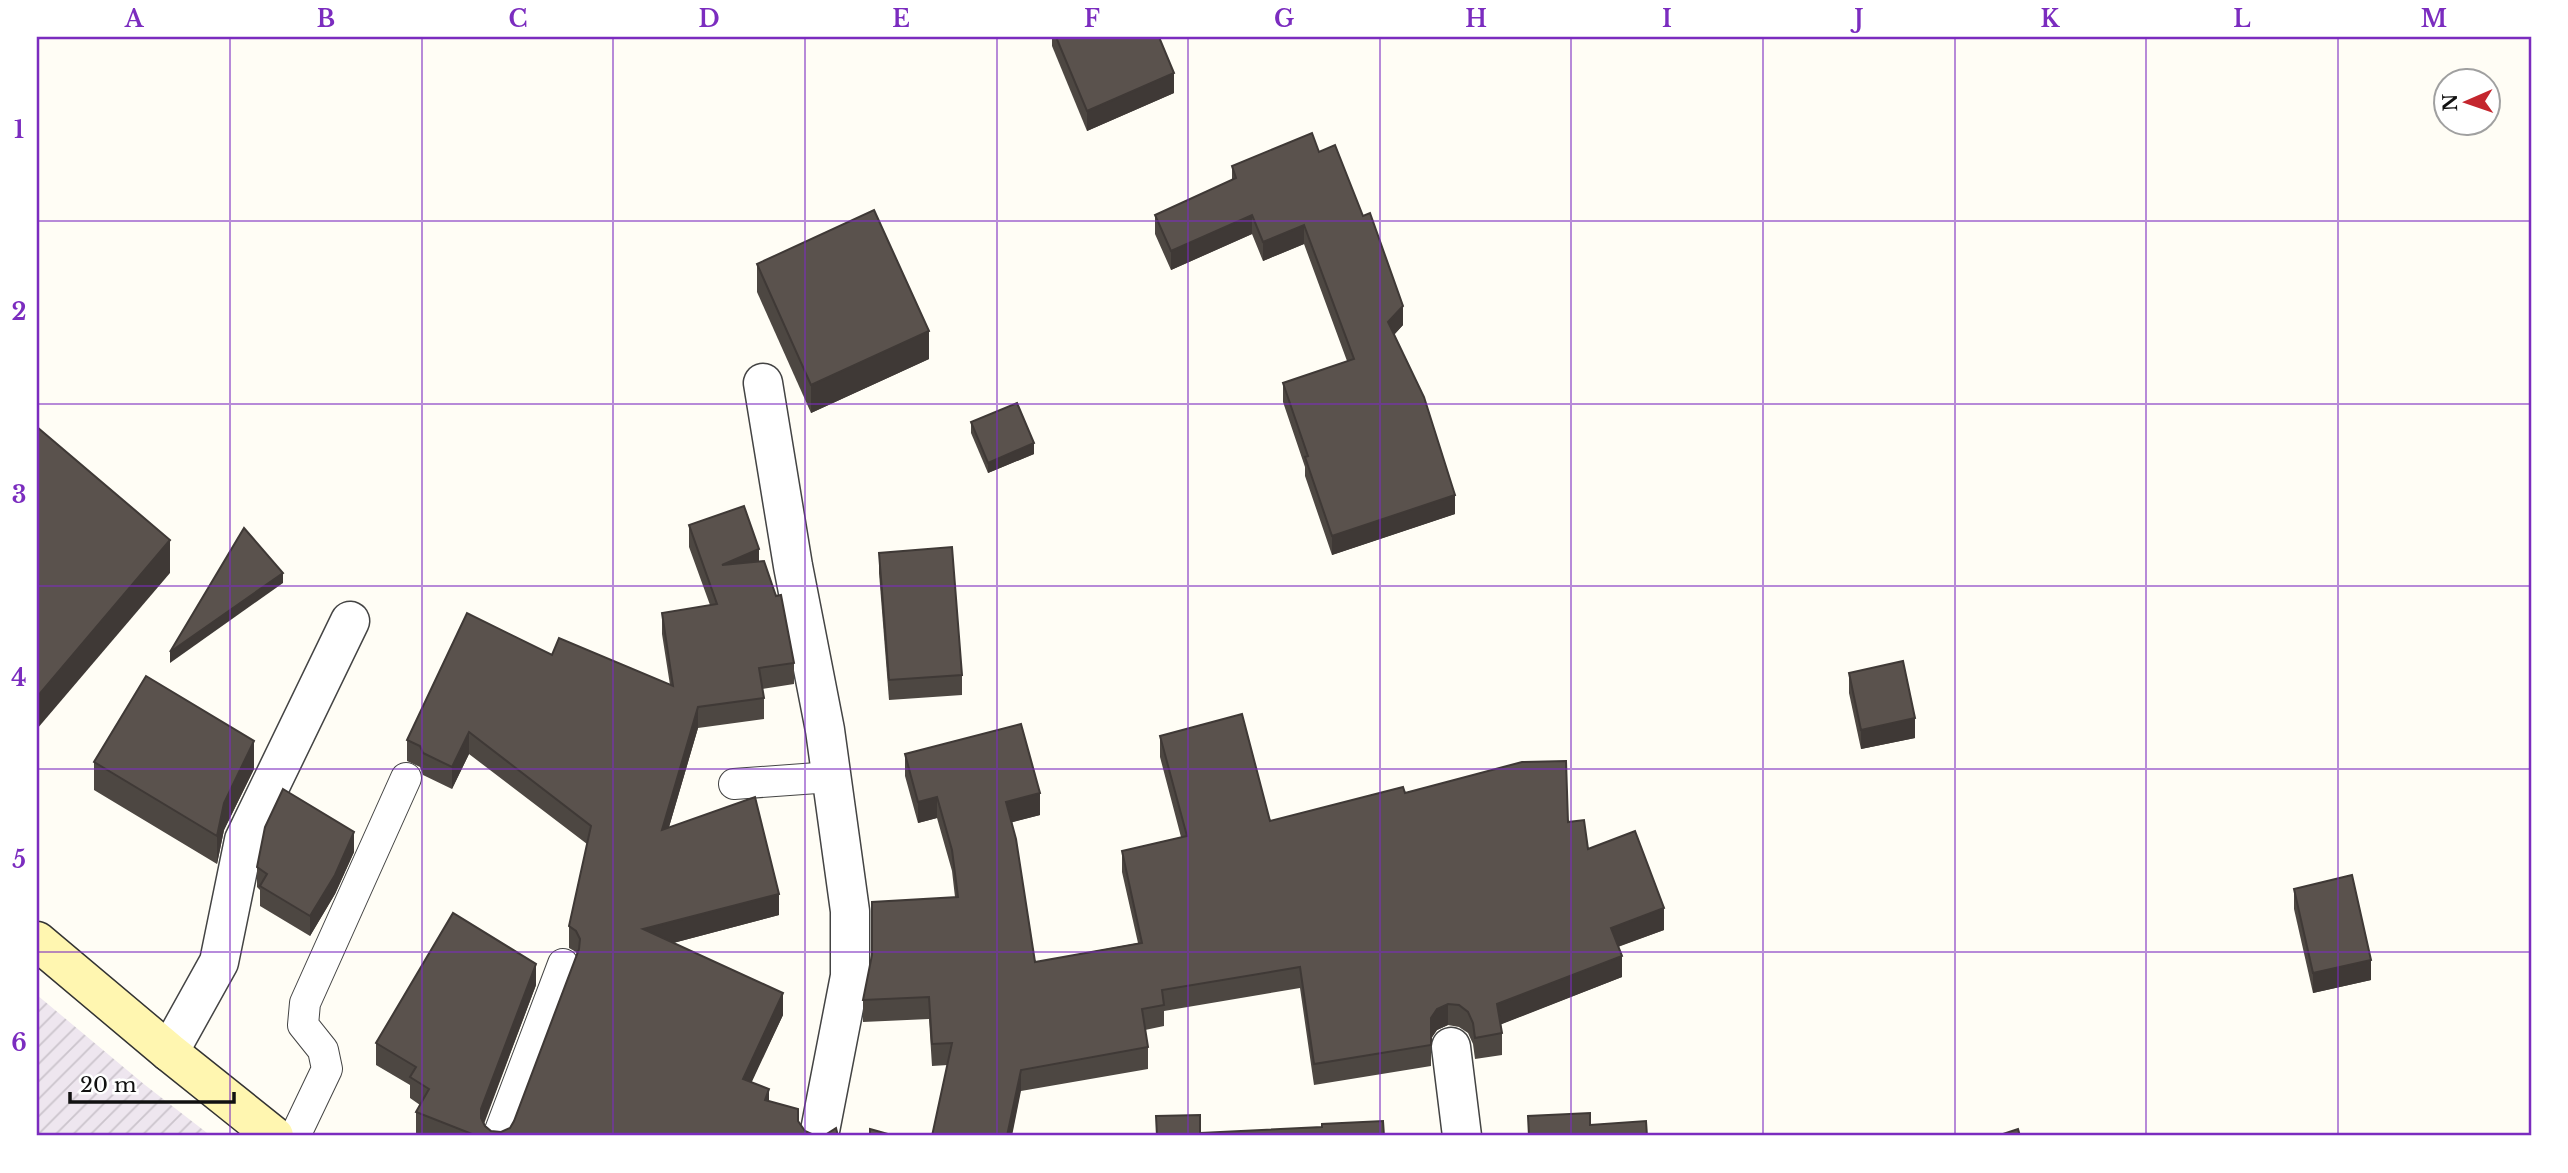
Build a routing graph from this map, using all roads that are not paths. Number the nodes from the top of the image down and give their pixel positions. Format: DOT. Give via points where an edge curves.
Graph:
graph roads {
  1 [pos="763,383"];
  2 [pos="350,621"];
  3 [pos="406,778"];
  4 [pos="831,778"];
  5 [pos="734,784"];
  6 [pos="37,941"];
  7 [pos="563,964"];
  8 [pos="1451,1048"];
  9 [pos="169,1052"];
  10 [pos="274,1136"];
  11 [pos="295,1136"];
  12 [pos="498,1136"];
  13 [pos="819,1136"];
  14 [pos="1462,1136"];
  1 -- 4 [label="street"];
  2 -- 9 [label="street" via="244,840 219,962"];
  3 -- 11 [label="lane" via="304,1003 303,1025 323,1050 327,1069"];
  4 -- 5 [label="lane"];
  4 -- 13 [label="street" via="850,911 850,976"];
  6 -- 9 [label="main road"];
  7 -- 12 [label="lane"];
  8 -- 14 [label="street"];
  9 -- 10 [label="main road"];
}
